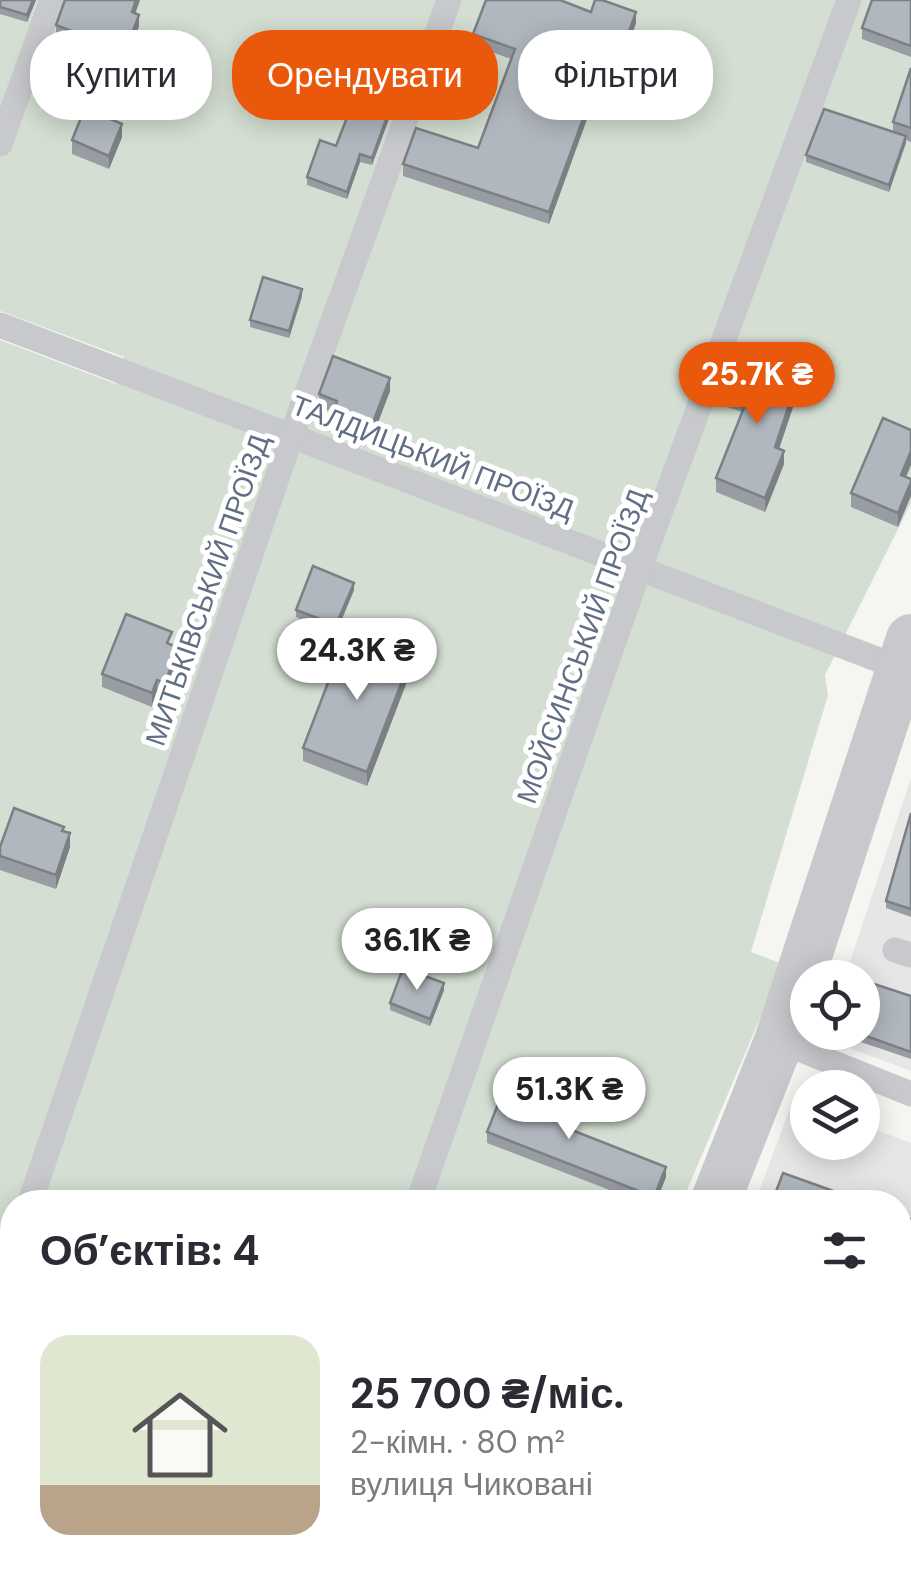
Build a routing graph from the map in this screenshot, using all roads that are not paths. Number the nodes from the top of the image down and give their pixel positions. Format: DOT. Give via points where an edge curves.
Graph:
graph roads {
  1 [pos="52,0"];
  2 [pos="449,0"];
  3 [pos="849,0"];
  4 [pos="0,144"];
  5 [pos="0,325"];
  6 [pos="292,434"];
  7 [pos="640,570"];
  8 [pos="906,653"];
  9 [pos="779,1041"];
  10 [pos="911,1094"];
  11 [pos="34,1190"];
  12 [pos="422,1190"];
  13 [pos="721,1190"];
  1 -- 4 [label="lane"];
  2 -- 6 [label="lane, МИТЬКІВСЬКИЙ ПРОЇЗД"];
  3 -- 7 [label="lane, МОЙСИНСЬКИЙ ПРОЇЗД"];
  5 -- 6 [label="lane, ТАЛДИЦЬКИЙ ПРОЇЗД"];
  6 -- 7 [label="lane, ТАЛДИЦЬКИЙ ПРОЇЗД"];
  6 -- 11 [label="lane, МИТЬКІВСЬКИЙ ПРОЇЗД"];
  7 -- 8 [label="lane, ТАЛДИЦЬКИЙ ПРОЇЗД"];
  7 -- 12 [label="lane, МОЙСИНСЬКИЙ ПРОЇЗД"];
  8 -- 9 [label="street"];
  9 -- 10 [label="lane"];
  9 -- 13 [label="street"];
}
